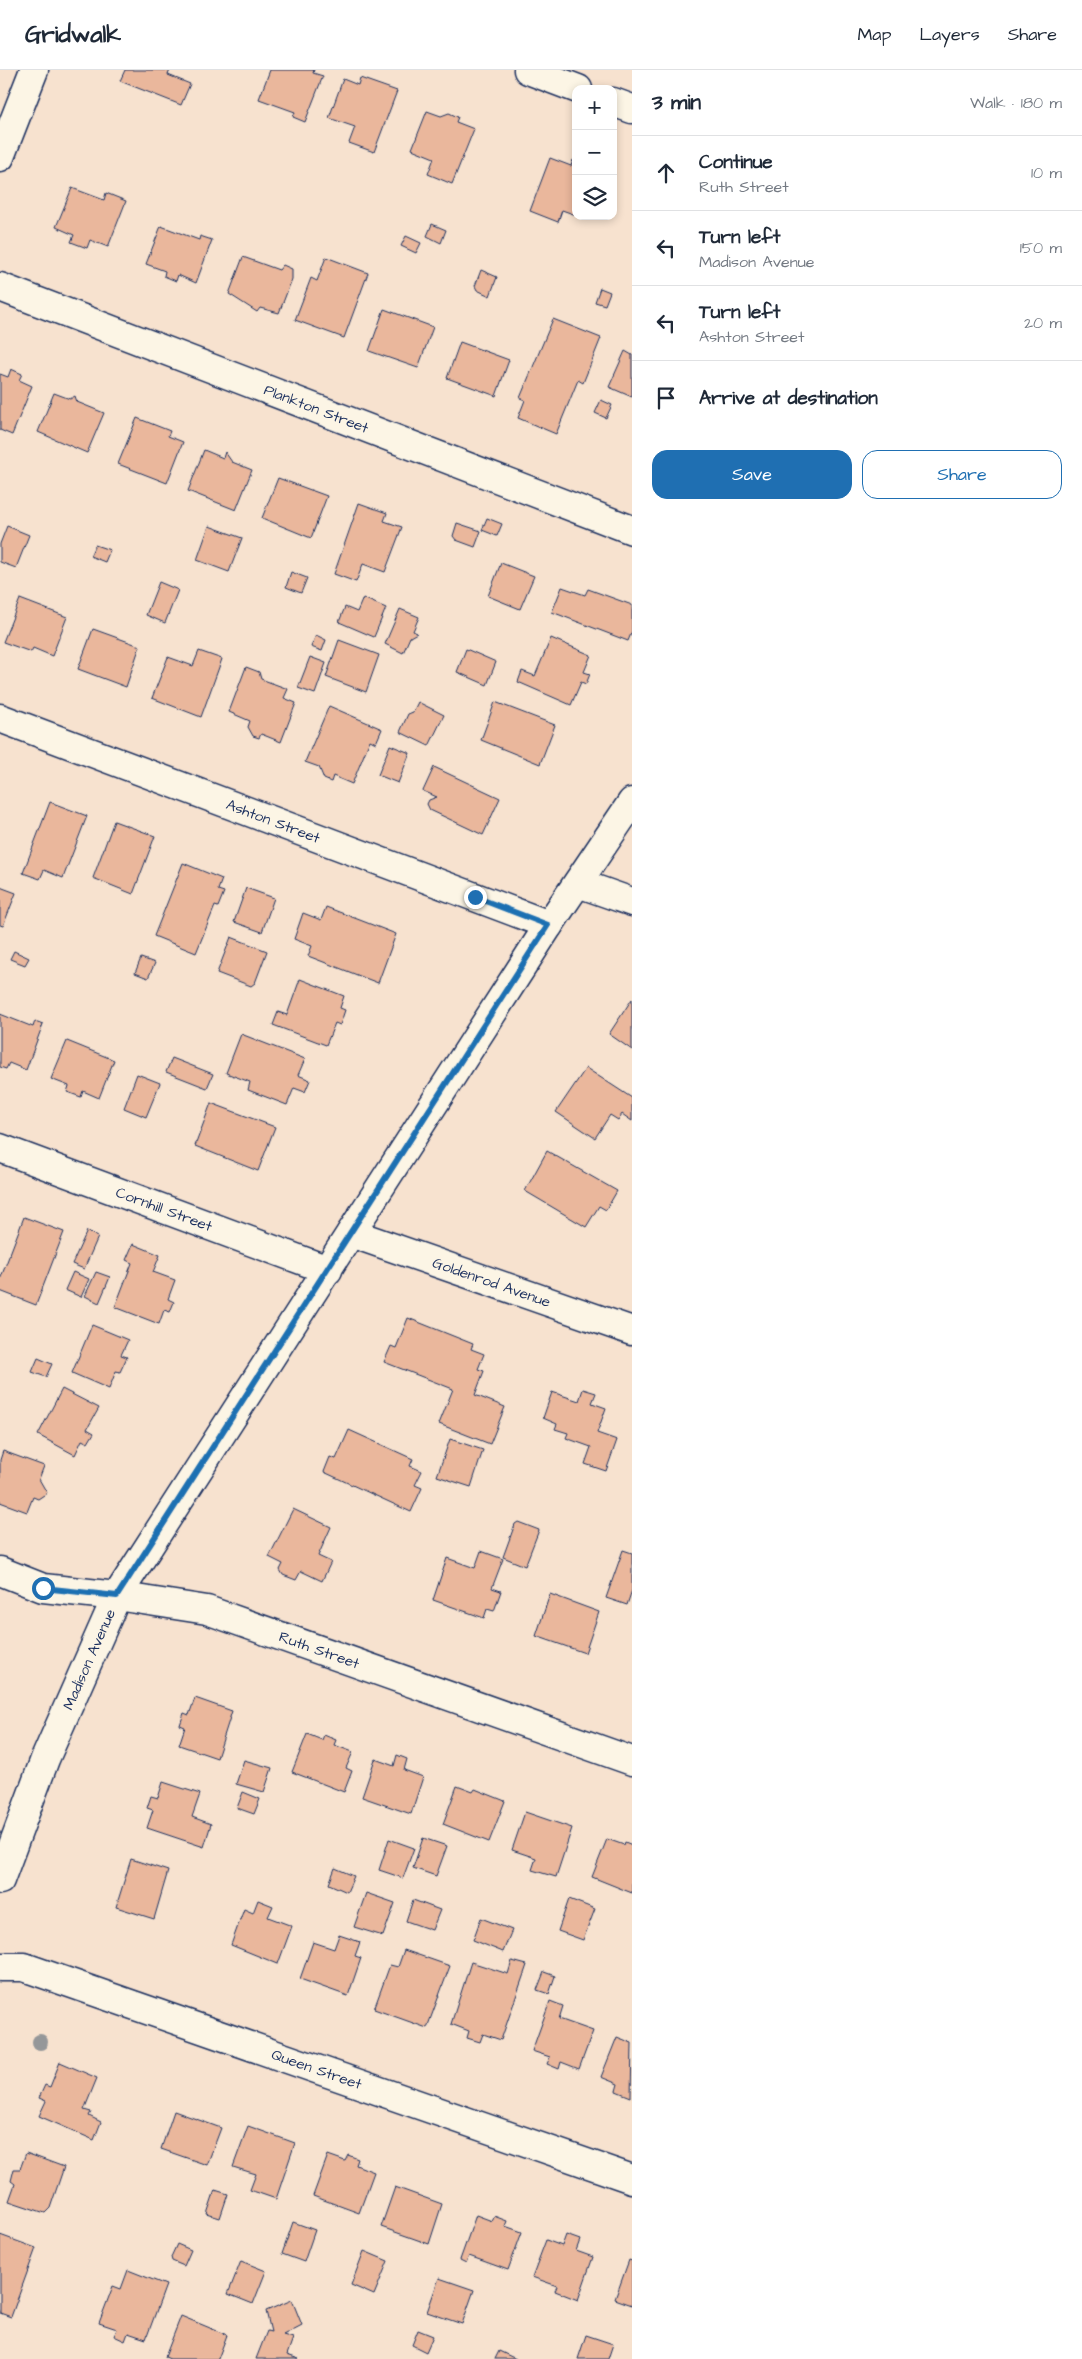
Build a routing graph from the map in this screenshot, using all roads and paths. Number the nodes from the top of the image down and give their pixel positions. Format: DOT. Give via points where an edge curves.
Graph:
graph roads {
  1 [pos="34,70"];
  2 [pos="528,70"];
  3 [pos="572,87"];
  4 [pos="617,103"];
  5 [pos="632,109"];
  6 [pos="0,157"];
  7 [pos="0,287"];
  8 [pos="632,530"];
  9 [pos="0,718"];
  10 [pos="632,802"];
  11 [pos="578,883"];
  12 [pos="632,902"];
  13 [pos="548,925"];
  14 [pos="0,1148"];
  15 [pos="351,1233"];
  16 [pos="328,1270"];
  17 [pos="632,1331"];
  18 [pos="0,1571"];
  19 [pos="117,1596"];
  20 [pos="632,1761"];
  21 [pos="0,1880"];
  22 [pos="0,1967"];
  23 [pos="632,2179"];
  1 -- 6 [label="street"];
  2 -- 3 [label="street"];
  4 -- 5 [label="street"];
  7 -- 8 [label="street, Plankton Street"];
  9 -- 13 [label="street, Ashton Street"];
  10 -- 11 [label="street, Madison Avenue"];
  11 -- 12 [label="street"];
  11 -- 13 [label="street, Madison Avenue"];
  13 -- 15 [label="street, Madison Avenue"];
  14 -- 16 [label="street, Cornhill Street"];
  15 -- 16 [label="street, Madison Avenue"];
  15 -- 17 [label="street, Goldenrod Avenue"];
  16 -- 19 [label="street, Madison Avenue"];
  18 -- 19 [label="street, Ruth Street" via="43,1588"];
  19 -- 20 [label="street, Ruth Street" via="206,1610"];
  19 -- 21 [label="street, Madison Avenue" via="45,1759"];
  22 -- 23 [label="street, Queen Street" via="24,1967"];
}
